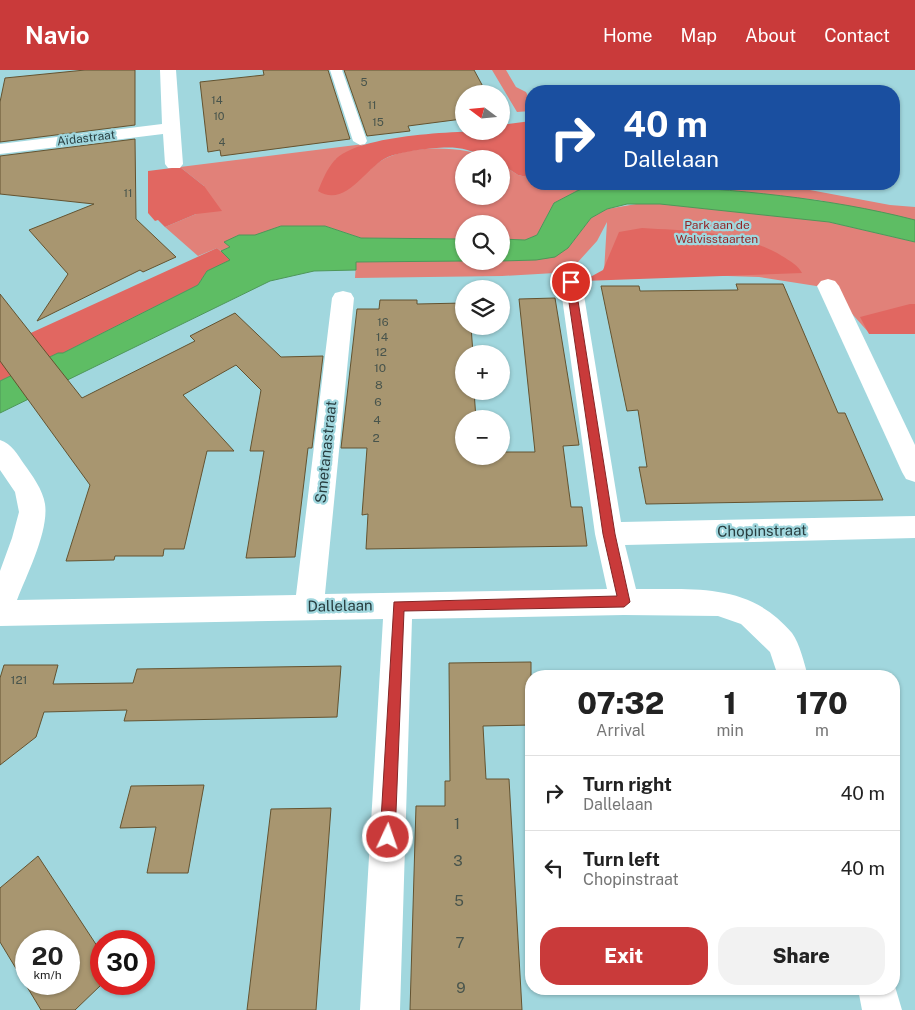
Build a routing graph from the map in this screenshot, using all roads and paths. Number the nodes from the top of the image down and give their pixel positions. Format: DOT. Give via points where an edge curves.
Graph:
graph roads {
  1 [pos="168,70"];
  2 [pos="336,70"];
  3 [pos="171,128"];
  4 [pos="360,141"];
  5 [pos="0,149"];
  6 [pos="174,164"];
  7 [pos="571,282"];
  8 [pos="828,286"];
  9 [pos="343,298"];
  10 [pos="0,450"];
  11 [pos="915,472"];
  12 [pos="915,527"];
  13 [pos="609,534"];
  14 [pos="624,602"];
  15 [pos="0,606"];
  16 [pos="309,606"];
  17 [pos="398,606"];
  18 [pos="0,613"];
  19 [pos="791,670"];
  20 [pos="878,995"];
  21 [pos="380,1010"];
  22 [pos="882,1010"];
  1 -- 3 [label="street"];
  2 -- 4 [label="street"];
  3 -- 5 [label="street, Aïdastraat"];
  3 -- 6 [label="street"];
  7 -- 13 [label="street"];
  8 -- 11 [label="street"];
  9 -- 16 [label="street, Smetanastraat"];
  10 -- 15 [label="street" via="30,497 34,511"];
  12 -- 13 [label="street, Chopinstraat"];
  13 -- 14 [label="street"];
  14 -- 17 [label="street, Dallelaan"];
  14 -- 19 [label="street, Dallelaan" via="718,602 751,614 782,644"];
  16 -- 17 [label="street, Dallelaan"];
  16 -- 18 [label="street, Dallelaan"];
  17 -- 21 [label="street"];
  20 -- 22 [label="street"];
}
